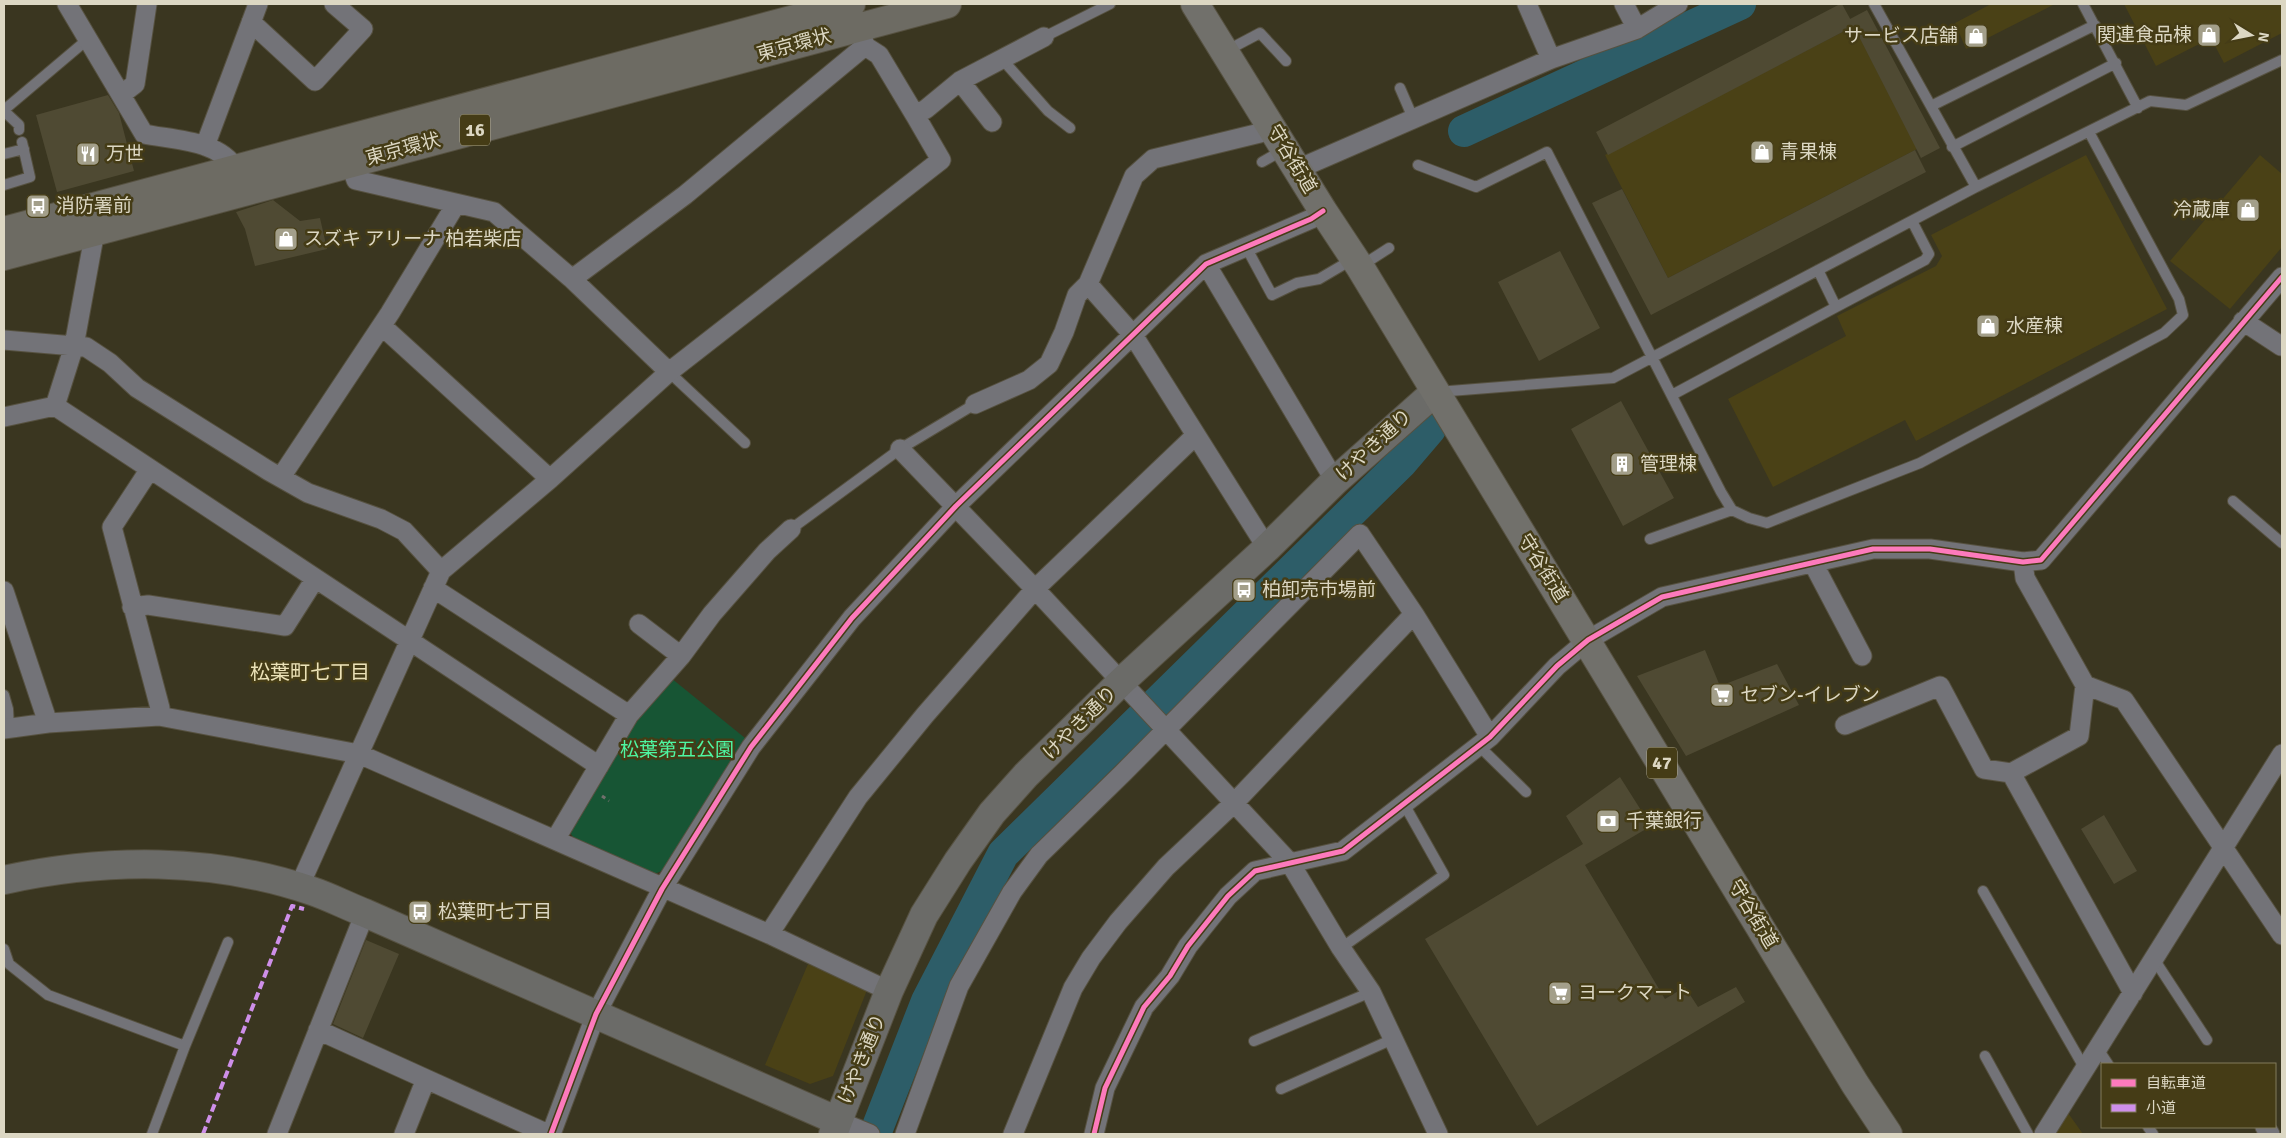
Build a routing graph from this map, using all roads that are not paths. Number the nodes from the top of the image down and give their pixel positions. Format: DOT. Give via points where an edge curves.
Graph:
graph roads {
  1 [pos="67,4"];
  2 [pos="146,4"];
  3 [pos="258,4"];
  4 [pos="334,4"];
  5 [pos="947,4"];
  6 [pos="1110,4"];
  7 [pos="1195,4"];
  8 [pos="1527,4"];
  9 [pos="1624,4"];
  10 [pos="1678,4"];
  11 [pos="1874,4"];
  12 [pos="2084,4"];
  13 [pos="847,18"];
  14 [pos="251,22"];
  15 [pos="2095,25"];
  16 [pos="1637,29"];
  17 [pos="1044,37"];
  18 [pos="88,39"];
  19 [pos="1225,52"];
  20 [pos="1002,59"];
  21 [pos="1551,59"];
  22 [pos="2282,60"];
  23 [pos="1286,62"];
  24 [pos="2116,63"];
  25 [pos="960,81"];
  26 [pos="1400,88"];
  27 [pos="122,94"];
  28 [pos="1931,106"];
  29 [pos="2138,108"];
  30 [pos="4,110"];
  31 [pos="916,116"];
  32 [pos="1413,118"];
  33 [pos="992,122"];
  34 [pos="1272,126"];
  35 [pos="1070,128"];
  36 [pos="20,130"];
  37 [pos="2089,132"];
  38 [pos="205,146"];
  39 [pos="1952,147"];
  40 [pos="4,154"];
  41 [pos="1292,159"];
  42 [pos="1262,162"];
  43 [pos="350,163"];
  44 [pos="1423,167"];
  45 [pos="236,169"];
  46 [pos="4,185"];
  47 [pos="1976,187"];
  48 [pos="456,204"];
  49 [pos="1323,211"];
  50 [pos="1912,221"];
  51 [pos="4,231"];
  52 [pos="95,231"];
  53 [pos="1246,247"];
  54 [pos="1389,248"];
  55 [pos="4,256"];
  56 [pos="1357,262"];
  57 [pos="1206,264"];
  58 [pos="1818,270"];
  59 [pos="2282,277"];
  60 [pos="572,279"];
  61 [pos="1088,284"];
  62 [pos="1836,307"];
  63 [pos="2243,321"];
  64 [pos="382,326"];
  65 [pos="1133,335"];
  66 [pos="4,340"];
  67 [pos="74,346"];
  68 [pos="2281,346"];
  69 [pos="1652,358"];
  70 [pos="669,372"];
  71 [pos="1435,392"];
  72 [pos="1672,395"];
  73 [pos="975,404"];
  74 [pos="55,406"];
  75 [pos="4,417"];
  76 [pos="1196,436"];
  77 [pos="745,444"];
  78 [pos="900,449"];
  79 [pos="150,469"];
  80 [pos="281,477"];
  81 [pos="550,479"];
  82 [pos="1336,481"];
  83 [pos="2233,501"];
  84 [pos="956,506"];
  85 [pos="1732,510"];
  86 [pos="792,529"];
  87 [pos="1650,539"];
  88 [pos="2282,543"];
  89 [pos="1267,548"];
  90 [pos="2023,562"];
  91 [pos="1813,563"];
  92 [pos="441,571"];
  93 [pos="315,579"];
  94 [pos="433,588"];
  95 [pos="1035,589"];
  96 [pos="4,591"];
  97 [pos="132,608"];
  98 [pos="1414,614"];
  99 [pos="639,624"];
  100 [pos="1588,640"];
  101 [pos="409,641"];
  102 [pos="681,656"];
  103 [pos="1862,656"];
  104 [pos="1122,681"];
  105 [pos="2085,685"];
  106 [pos="4,695"];
  107 [pos="629,715"];
  108 [pos="159,716"];
  109 [pos="48,723"];
  110 [pos="1845,724"];
  111 [pos="6,728"];
  112 [pos="1166,729"];
  113 [pos="1485,742"];
  114 [pos="359,754"];
  115 [pos="2282,754"];
  116 [pos="599,766"];
  117 [pos="2011,773"];
  118 [pos="1526,792"];
  119 [pos="1235,802"];
  120 [pos="1404,804"];
  121 [pos="555,840"];
  122 [pos="2224,848"];
  123 [pos="1290,863"];
  124 [pos="4,880"];
  125 [pos="299,887"];
  126 [pos="662,889"];
  127 [pos="1983,890"];
  128 [pos="364,913"];
  129 [pos="769,934"];
  130 [pos="2282,935"];
  131 [pos="228,942"];
  132 [pos="1341,948"];
  133 [pos="4,949"];
  134 [pos="2154,959"];
  135 [pos="7,966"];
  136 [pos="889,991"];
  137 [pos="1371,992"];
  138 [pos="2133,993"];
  139 [pos="596,1014"];
  140 [pos="318,1030"];
  141 [pos="1393,1039"];
  142 [pos="2207,1040"];
  143 [pos="1254,1041"];
  144 [pos="185,1046"];
  145 [pos="1985,1056"];
  146 [pos="2103,1056"];
  147 [pos="2085,1069"];
  148 [pos="426,1079"];
  149 [pos="1281,1090"];
  150 [pos="848,1129"];
  151 [pos="152,1134"];
  152 [pos="277,1134"];
  153 [pos="404,1134"];
  154 [pos="550,1134"];
  155 [pos="905,1134"];
  156 [pos="1013,1134"];
  157 [pos="1094,1134"];
  158 [pos="1438,1134"];
  159 [pos="1888,1134"];
  160 [pos="2028,1134"];
  161 [pos="2044,1134"];
  1 -- 18 [label="street"];
  2 -- 27 [label="street" via="136,84"];
  3 -- 14 [label="street"];
  4 -- 14 [label="street" via="363,29 314,81"];
  5 -- 13 [label="highway, 東京環状 / 16"];
  6 -- 17 [label="lane"];
  7 -- 19 [label="main road, 守谷街道 / 47"];
  8 -- 21 [label="street"];
  9 -- 16 [label="street"];
  10 -- 16 [label="street"];
  11 -- 28 [label="lane"];
  12 -- 15 [label="lane"];
  13 -- 31 [label="street" via="879,55"];
  13 -- 43 [label="highway, 東京環状 / 16"];
  13 -- 45 [label="highway, 東京環状 / 16"];
  13 -- 60 [label="street" via="684,195"];
  14 -- 38 [label="street"];
  15 -- 24 [label="lane"];
  15 -- 28 [label="lane"];
  16 -- 21 [label="street"];
  17 -- 20 [label="street"];
  18 -- 27 [label="street"];
  18 -- 30 [label="lane"];
  19 -- 23 [label="lane" via="1260,33"];
  19 -- 34 [label="main road, 守谷街道 / 47"];
  20 -- 25 [label="street"];
  20 -- 35 [label="lane" via="1048,111"];
  21 -- 32 [label="street"];
  22 -- 29 [label="lane" via="2186,105 2150,101"];
  24 -- 29 [label="lane"];
  24 -- 39 [label="lane"];
  25 -- 31 [label="street"];
  25 -- 33 [label="street"];
  26 -- 32 [label="lane"];
  27 -- 38 [label="street" via="144,134"];
  28 -- 39 [label="lane"];
  29 -- 37 [label="lane"];
  30 -- 36 [label="lane"];
  31 -- 70 [label="street" via="941,160"];
  32 -- 41 [label="street"];
  34 -- 41 [label="main road, 守谷街道 / 47"];
  34 -- 61 [label="street" via="1260,132 1153,159 1126,183"];
  37 -- 47 [label="lane"];
  37 -- 85 [label="lane" via="2179,300 2183,315 2164,333 1920,463 1767,523"];
  38 -- 45 [label="street" via="230,158"];
  39 -- 47 [label="lane"];
  40 -- 46 [label="lane" via="23,145 30,177"];
  41 -- 42 [label="lane" via="1274,157"];
  41 -- 49 [label="main road, 守谷街道 / 47"];
  43 -- 48 [label="street" via="356,180"];
  43 -- 52 [label="highway, 東京環状 / 16"];
  44 -- 69 [label="lane" via="1476,186 1546,152"];
  45 -- 51 [label="highway, 東京環状 / 16"];
  47 -- 50 [label="lane"];
  48 -- 60 [label="street" via="494,212"];
  48 -- 64 [label="street"];
  49 -- 53 [label="street"];
  49 -- 56 [label="main road, 守谷街道 / 47"];
  50 -- 58 [label="lane"];
  50 -- 62 [label="lane" via="1929,254 1925,260"];
  52 -- 55 [label="highway, 東京環状 / 16"];
  52 -- 67 [label="street"];
  53 -- 56 [label="lane" via="1272,295"];
  53 -- 57 [label="street"];
  54 -- 56 [label="lane"];
  56 -- 71 [label="main road, 守谷街道 / 47"];
  57 -- 65 [label="street"];
  57 -- 82 [label="street"];
  58 -- 62 [label="lane"];
  58 -- 69 [label="lane"];
  59 -- 63 [label="street"];
  60 -- 70 [label="street"];
  61 -- 65 [label="street"];
  61 -- 73 [label="street" via="1077,295 1049,364 1029,380"];
  62 -- 72 [label="lane"];
  63 -- 68 [label="street"];
  63 -- 90 [label="street" via="2041,560"];
  64 -- 80 [label="street"];
  64 -- 81 [label="street"];
  65 -- 76 [label="street"];
  65 -- 84 [label="street"];
  66 -- 67 [label="street"];
  67 -- 74 [label="street"];
  67 -- 80 [label="street" via="86,347 110,363 137,388"];
  69 -- 71 [label="lane" via="1613,378"];
  69 -- 72 [label="lane"];
  70 -- 77 [label="lane"];
  70 -- 81 [label="street"];
  71 -- 82 [label="street, けやき通り"];
  71 -- 100 [label="main road, 守谷街道 / 47"];
  72 -- 85 [label="lane"];
  73 -- 78 [label="lane"];
  74 -- 75 [label="street"];
  74 -- 79 [label="street"];
  76 -- 89 [label="street"];
  76 -- 95 [label="street"];
  78 -- 84 [label="street"];
  78 -- 86 [label="lane"];
  79 -- 93 [label="street"];
  79 -- 97 [label="street" via="112,527"];
  80 -- 92 [label="street" via="308,492 404,531"];
  81 -- 92 [label="street"];
  82 -- 89 [label="street, けやき通り"];
  83 -- 88 [label="lane"];
  84 -- 95 [label="street"];
  84 -- 126 [label="street" via="852,618 751,747"];
  85 -- 87 [label="lane"];
  86 -- 102 [label="street" via="767,551 712,614"];
  89 -- 104 [label="street, けやき通り"];
  90 -- 91 [label="street" via="1920,549 1873,549"];
  90 -- 105 [label="street" via="2025,578"];
  91 -- 100 [label="street" via="1662,597"];
  91 -- 103 [label="street"];
  92 -- 94 [label="street"];
  93 -- 97 [label="street" via="285,626 148,605"];
  93 -- 101 [label="street"];
  94 -- 101 [label="street"];
  94 -- 107 [label="street"];
  95 -- 104 [label="street"];
  95 -- 129 [label="street" via="858,796"];
  96 -- 109 [label="street"];
  97 -- 108 [label="street" via="160,708"];
  98 -- 112 [label="street" via="1360,534"];
  98 -- 113 [label="street"];
  98 -- 119 [label="street"];
  99 -- 102 [label="street"];
  100 -- 113 [label="street" via="1557,666"];
  100 -- 159 [label="main road, 守谷街道 / 47"];
  101 -- 114 [label="street"];
  101 -- 116 [label="street"];
  102 -- 107 [label="street"];
  104 -- 112 [label="street"];
  104 -- 136 [label="street, けやき通り" via="992,813 924,915"];
  105 -- 117 [label="street" via="2079,736"];
  105 -- 122 [label="street" via="2124,700"];
  106 -- 111 [label="lane" via="8,709"];
  107 -- 116 [label="street"];
  108 -- 109 [label="street"];
  108 -- 114 [label="street"];
  109 -- 111 [label="street"];
  110 -- 117 [label="street" via="1940,686 1984,769"];
  112 -- 119 [label="street"];
  112 -- 155 [label="street" via="1039,855 1012,892 959,986"];
  113 -- 118 [label="lane"];
  113 -- 120 [label="street"];
  114 -- 121 [label="street"];
  114 -- 125 [label="street"];
  115 -- 122 [label="street"];
  116 -- 121 [label="street"];
  117 -- 138 [label="street"];
  119 -- 123 [label="street"];
  119 -- 156 [label="street" via="1166,867 1091,958 1073,988"];
  120 -- 123 [label="street" via="1343,851"];
  120 -- 132 [label="lane" via="1444,875"];
  121 -- 126 [label="street"];
  122 -- 130 [label="street"];
  122 -- 134 [label="street"];
  123 -- 132 [label="street"];
  123 -- 157 [label="street" via="1255,871 1228,896 1188,946 1170,976 1144,1007 1131,1031 1105,1088"];
  124 -- 125 [label="street" via="54,869 138,864 186,866 254,875"];
  125 -- 128 [label="street"];
  126 -- 129 [label="street"];
  126 -- 139 [label="street"];
  127 -- 147 [label="lane"];
  128 -- 139 [label="street"];
  128 -- 140 [label="street"];
  129 -- 136 [label="street"];
  131 -- 144 [label="lane"];
  132 -- 137 [label="street"];
  133 -- 135 [label="lane"];
  134 -- 138 [label="street"];
  134 -- 142 [label="lane"];
  135 -- 144 [label="lane" via="48,995"];
  136 -- 150 [label="street, けやき通り"];
  137 -- 141 [label="street"];
  137 -- 143 [label="lane"];
  138 -- 146 [label="street"];
  139 -- 150 [label="street"];
  139 -- 154 [label="street"];
  140 -- 148 [label="street"];
  140 -- 152 [label="street"];
  141 -- 149 [label="lane"];
  141 -- 158 [label="street"];
  144 -- 151 [label="lane"];
  145 -- 160 [label="lane"];
  146 -- 147 [label="street"];
  147 -- 161 [label="street"];
  148 -- 153 [label="street"];
  148 -- 154 [label="street"];
}
